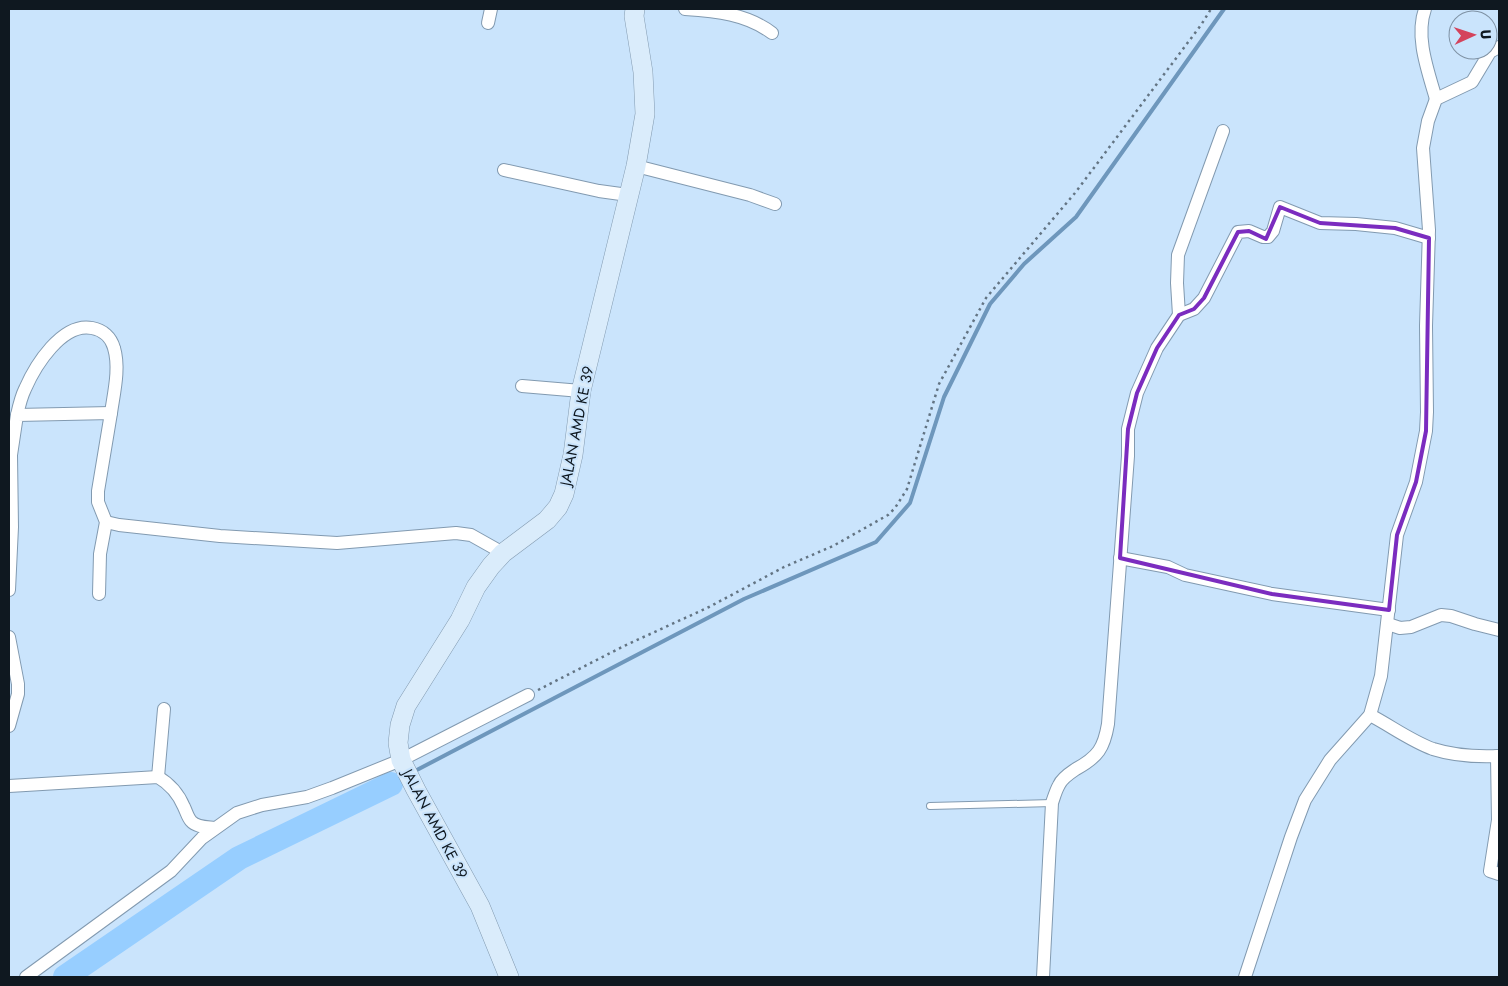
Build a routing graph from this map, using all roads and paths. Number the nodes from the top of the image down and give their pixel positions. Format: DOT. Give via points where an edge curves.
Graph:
graph roads {
  1 [pos="491,9"];
  2 [pos="635,9"];
  3 [pos="685,9"];
  4 [pos="1211,9"];
  5 [pos="1425,9"];
  6 [pos="488,23"];
  7 [pos="772,33"];
  8 [pos="1499,46"];
  9 [pos="1436,99"];
  10 [pos="1223,131"];
  11 [pos="636,166"];
  12 [pos="504,170"];
  13 [pos="628,195"];
  14 [pos="775,204"];
  15 [pos="1429,238"];
  16 [pos="1179,315"];
  17 [pos="522,386"];
  18 [pos="580,391"];
  19 [pos="111,413"];
  20 [pos="16,415"];
  21 [pos="106,522"];
  22 [pos="504,553"];
  23 [pos="1120,558"];
  24 [pos="9,590"];
  25 [pos="99,594"];
  26 [pos="1389,610"];
  27 [pos="1388,624"];
  28 [pos="1499,630"];
  29 [pos="9,638"];
  30 [pos="528,695"];
  31 [pos="164,709"];
  32 [pos="1370,715"];
  33 [pos="9,726"];
  34 [pos="1498,756"];
  35 [pos="401,760"];
  36 [pos="158,777"];
  37 [pos="9,786"];
  38 [pos="1052,803"];
  39 [pos="930,806"];
  40 [pos="214,828"];
  41 [pos="1499,874"];
  42 [pos="26,977"];
  43 [pos="509,977"];
  44 [pos="1042,977"];
  45 [pos="1245,977"];
  1 -- 6 [label="street"];
  2 -- 11 [label="street, JALAN AMD KE 39" via="645,101"];
  3 -- 7 [label="street" via="734,15 762,25"];
  4 -- 30 [label="path" via="1075,193 986,298 939,384 912,474 895,508 833,546 784,567 710,607"];
  5 -- 9 [label="street" via="1421,22 1422,41"];
  8 -- 9 [label="street" via="1490,52 1472,82"];
  9 -- 15 [label="street" via="1423,148"];
  10 -- 16 [label="street" via="1178,255"];
  11 -- 13 [label="street, JALAN AMD KE 39"];
  11 -- 14 [label="street"];
  12 -- 13 [label="street"];
  13 -- 18 [label="street, JALAN AMD KE 39"];
  15 -- 16 [label="street" via="1395,228 1320,223 1280,207 1268,237 1249,231 1238,232 1204,298 1194,309"];
  15 -- 26 [label="street" via="1426,431 1416,482 1397,535"];
  16 -- 23 [label="street" via="1153,357 1137,393 1128,429"];
  17 -- 18 [label="street"];
  18 -- 22 [label="street, JALAN AMD KE 39" via="573,455 558,507 547,520"];
  19 -- 20 [label="street"];
  19 -- 20 [label="street" via="116,367 114,347 107,335 88,327 65,335 47,351 25,389"];
  19 -- 21 [label="street" via="98,490 98,502"];
  20 -- 24 [label="street" via="10,455 12,527"];
  21 -- 22 [label="street" via="220,536 337,543 456,533 471,535"];
  21 -- 25 [label="street" via="100,554"];
  22 -- 35 [label="street, JALAN AMD KE 39" via="476,587 460,620 406,706 398,743"];
  23 -- 26 [label="street" via="1272,594"];
  23 -- 38 [label="street" via="1106,739 1088,763 1059,783"];
  26 -- 27 [label="street"];
  27 -- 28 [label="street" via="1411,627 1441,615"];
  27 -- 32 [label="street" via="1381,676"];
  29 -- 33 [label="street" via="18,694"];
  30 -- 35 [label="street"];
  31 -- 36 [label="street"];
  32 -- 34 [label="street" via="1433,748 1457,755"];
  32 -- 45 [label="street" via="1330,760 1305,800"];
  34 -- 41 [label="street" via="1498,820 1490,871"];
  35 -- 40 [label="street" via="307,797 246,809"];
  35 -- 43 [label="street, JALAN AMD KE 39" via="480,906"];
  36 -- 37 [label="street"];
  36 -- 40 [label="street" via="172,788 192,822"];
  38 -- 39 [label="lane"];
  38 -- 44 [label="street"];
  40 -- 42 [label="street" via="171,871"];
}
